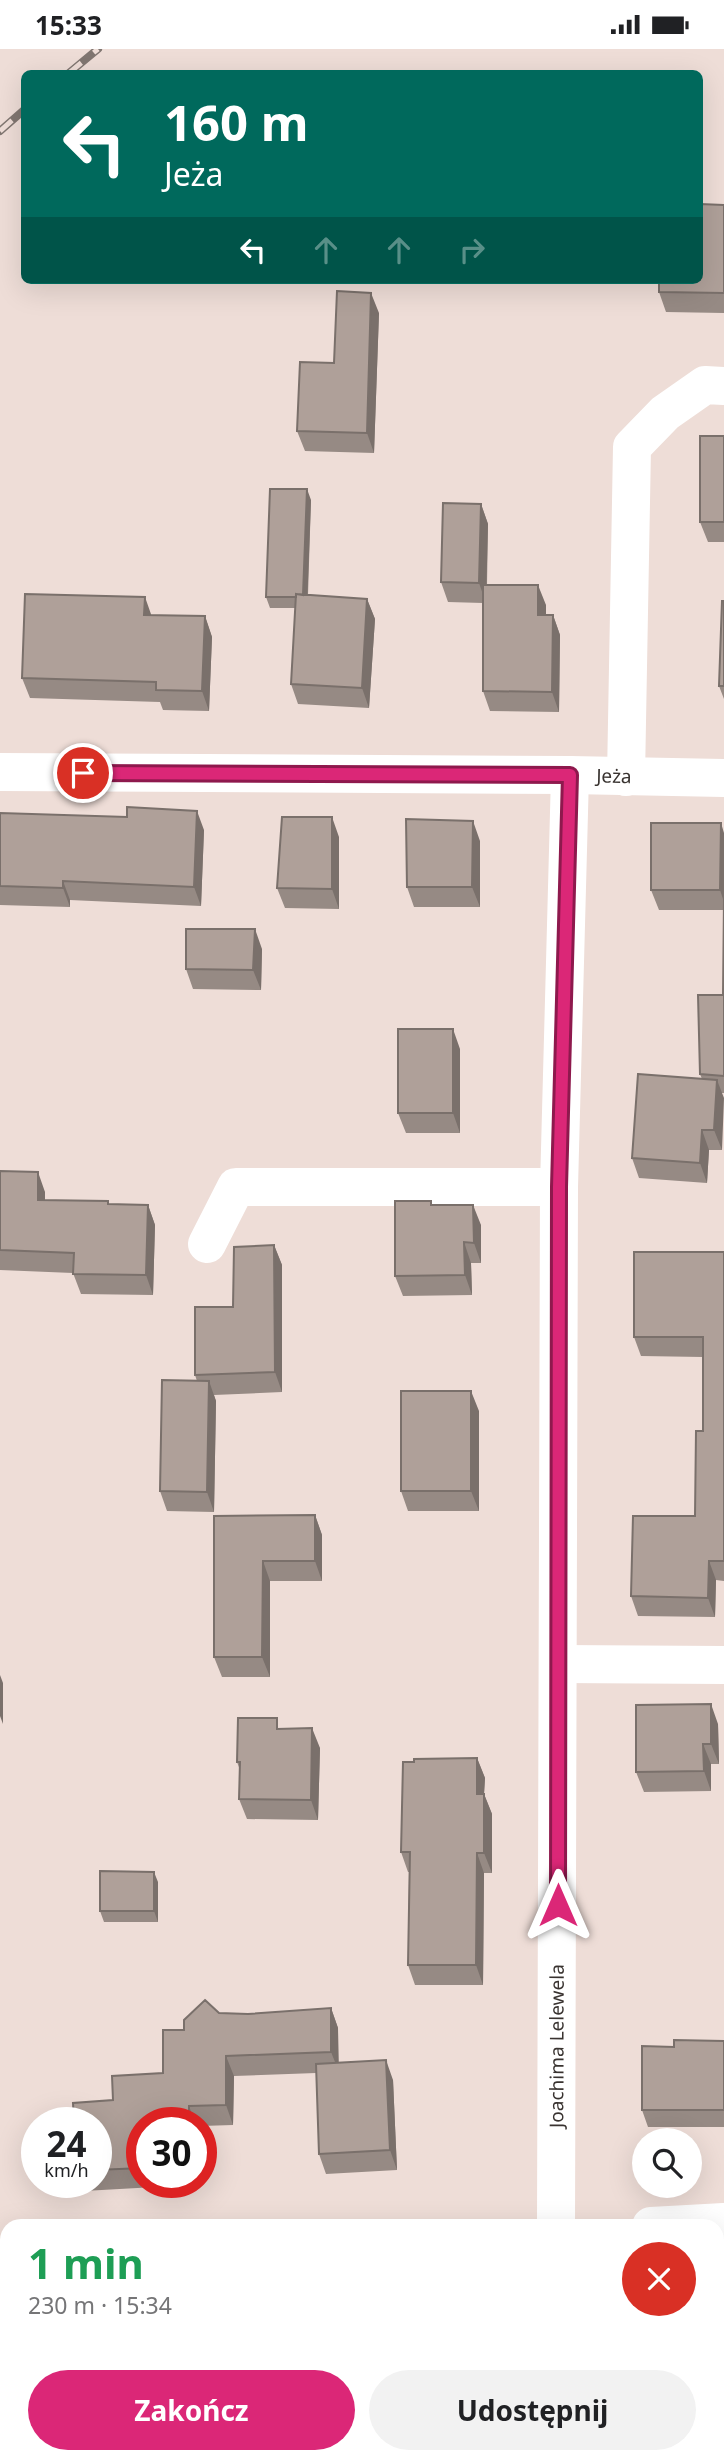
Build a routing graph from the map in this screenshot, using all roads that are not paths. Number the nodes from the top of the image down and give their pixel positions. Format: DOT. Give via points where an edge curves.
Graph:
graph roads {
  1 [pos="724,386"];
  2 [pos="0,772"];
  3 [pos="570,775"];
  4 [pos="626,777"];
  5 [pos="724,778"];
  6 [pos="559,1187"];
  7 [pos="207,1244"];
  8 [pos="559,1664"];
  9 [pos="724,1665"];
  10 [pos="556,2219"];
  1 -- 4 [label="street" via="705,385 665,413 632,447"];
  2 -- 3 [label="street, Jeża"];
  3 -- 4 [label="street, Jeża"];
  3 -- 6 [label="street, Joachima Lelewela"];
  4 -- 5 [label="street, Jeża"];
  6 -- 7 [label="street" via="236,1187"];
  6 -- 8 [label="street, Joachima Lelewela"];
  8 -- 9 [label="street"];
  8 -- 10 [label="street, Joachima Lelewela"];
}
